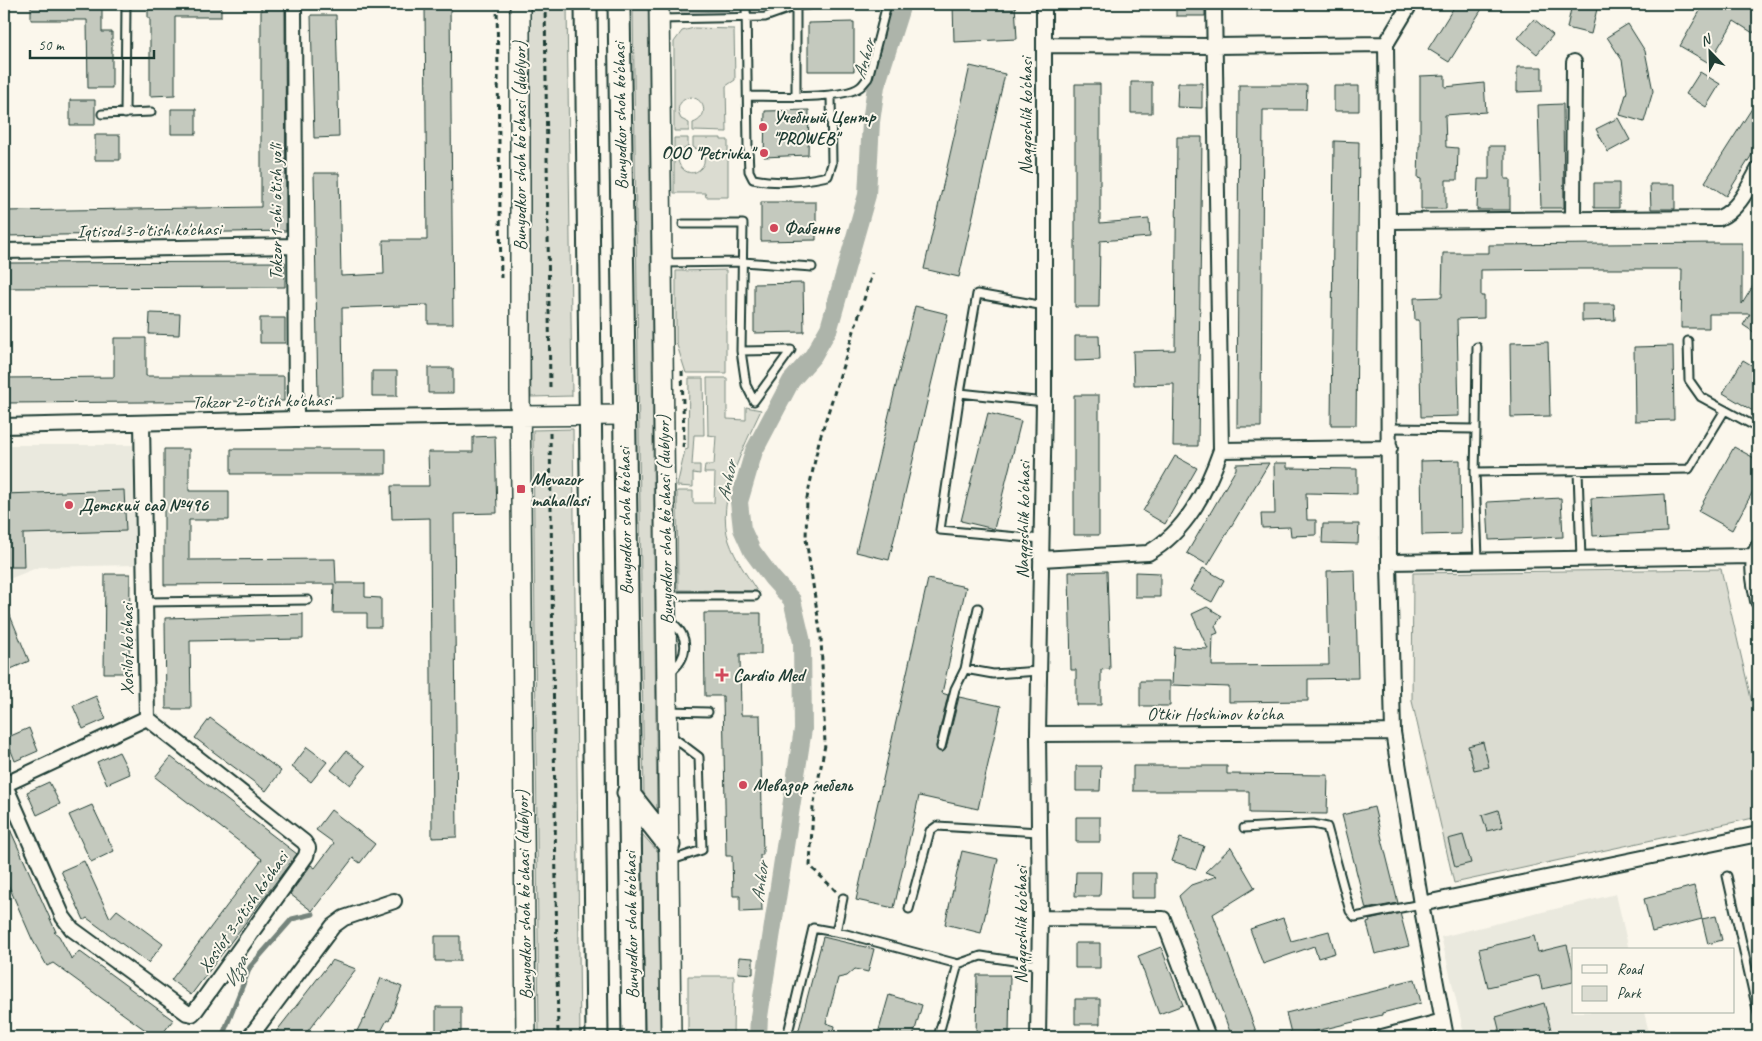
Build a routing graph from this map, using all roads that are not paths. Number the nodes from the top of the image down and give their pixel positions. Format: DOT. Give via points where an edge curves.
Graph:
graph roads {
  1 [pos="126,4"];
  2 [pos="294,4"];
  3 [pos="520,4"];
  4 [pos="586,4"];
  5 [pos="619,4"];
  6 [pos="746,4"];
  7 [pos="818,4"];
  8 [pos="887,4"];
  9 [pos="1044,4"];
  10 [pos="1214,4"];
  11 [pos="1410,4"];
  12 [pos="796,6"];
  13 [pos="659,12"];
  14 [pos="746,18"];
  15 [pos="1386,44"];
  16 [pos="1045,45"];
  17 [pos="1215,46"];
  18 [pos="1574,62"];
  19 [pos="796,95"];
  20 [pos="831,95"];
  21 [pos="748,96"];
  22 [pos="151,112"];
  23 [pos="102,114"];
  24 [pos="125,114"];
  25 [pos="1758,170"];
  26 [pos="1573,218"];
  27 [pos="1388,220"];
  28 [pos="684,224"];
  29 [pos="295,246"];
  30 [pos="4,251"];
  31 [pos="662,262"];
  32 [pos="743,262"];
  33 [pos="812,267"];
  34 [pos="1045,306"];
  35 [pos="1688,341"];
  36 [pos="1477,347"];
  37 [pos="741,351"];
  38 [pos="960,393"];
  39 [pos="1044,402"];
  40 [pos="1725,410"];
  41 [pos="590,415"];
  42 [pos="624,415"];
  43 [pos="520,416"];
  44 [pos="296,419"];
  45 [pos="142,422"];
  46 [pos="4,426"];
  47 [pos="1390,428"];
  48 [pos="1476,428"];
  49 [pos="1758,428"];
  50 [pos="1390,448"];
  51 [pos="1221,450"];
  52 [pos="1578,471"];
  53 [pos="1475,472"];
  54 [pos="1041,539"];
  55 [pos="1756,552"];
  56 [pos="1041,559"];
  57 [pos="1581,559"];
  58 [pos="1478,560"];
  59 [pos="1389,562"];
  60 [pos="1756,582"];
  61 [pos="666,596"];
  62 [pos="755,596"];
  63 [pos="308,600"];
  64 [pos="1758,601"];
  65 [pos="146,602"];
  66 [pos="978,608"];
  67 [pos="965,669"];
  68 [pos="1039,671"];
  69 [pos="667,712"];
  70 [pos="708,712"];
  71 [pos="146,718"];
  72 [pos="1393,732"];
  73 [pos="668,733"];
  74 [pos="1038,734"];
  75 [pos="941,747"];
  76 [pos="4,784"];
  77 [pos="628,793"];
  78 [pos="1244,828"];
  79 [pos="1039,832"];
  80 [pos="1758,834"];
  81 [pos="669,853"];
  82 [pos="1727,876"];
  83 [pos="843,898"];
  84 [pos="394,901"];
  85 [pos="1421,904"];
  86 [pos="909,908"];
  87 [pos="1040,918"];
  88 [pos="836,932"];
  89 [pos="958,964"];
  90 [pos="1040,965"];
  91 [pos="1756,995"];
  92 [pos="1758,1013"];
  93 [pos="1443,1022"];
  94 [pos="250,1037"];
  95 [pos="526,1037"];
  96 [pos="597,1037"];
  97 [pos="633,1037"];
  98 [pos="671,1037"];
  99 [pos="787,1037"];
  100 [pos="938,1037"];
  101 [pos="1038,1037"];
  102 [pos="1208,1037"];
  103 [pos="1382,1037"];
  104 [pos="1446,1037"];
  1 -- 24 [label="lane"];
  2 -- 29 [label="street, Tokzor 1-chi o'tish yo'li"];
  3 -- 43 [label="street, Bunyodkor shoh koʻchasi (dublyor)"];
  4 -- 41 [label="main road, Bunyodkor shoh ko'chasi"];
  5 -- 42 [label="main road, Bunyodkor shoh ko'chasi"];
  6 -- 14 [label="lane"];
  7 -- 12 [label="lane"];
  8 -- 20 [label="lane" via="868,78 852,92"];
  9 -- 16 [label="street, Naqqoshlik ko'chasi"];
  10 -- 17 [label="street"];
  11 -- 15 [label="street"];
  12 -- 14 [label="lane" via="765,17"];
  12 -- 19 [label="lane"];
  13 -- 14 [label="lane"];
  13 -- 31 [label="street, Bunyodkor shoh koʻchasi (dublyor)"];
  14 -- 21 [label="lane"];
  15 -- 17 [label="street"];
  15 -- 27 [label="street"];
  16 -- 17 [label="street"];
  16 -- 34 [label="street, Naqqoshlik ko'chasi"];
  17 -- 51 [label="street"];
  18 -- 26 [label="street"];
  19 -- 20 [label="lane"];
  19 -- 21 [label="lane"];
  20 -- 21 [label="lane" via="832,164 828,176 809,180 763,181 753,179 749,171"];
  22 -- 24 [label="lane"];
  23 -- 24 [label="lane"];
  25 -- 26 [label="street" via="1734,208 1719,218"];
  26 -- 27 [label="street"];
  27 -- 47 [label="street"];
  28 -- 32 [label="lane" via="743,224"];
  29 -- 30 [label="street, Iqtisod 3-o'tish ko'chasi"];
  29 -- 44 [label="street, Tokzor 1-chi o'tish yo'li"];
  31 -- 32 [label="lane"];
  31 -- 61 [label="street, Bunyodkor shoh koʻchasi (dublyor)"];
  32 -- 33 [label="lane"];
  32 -- 37 [label="lane"];
  34 -- 38 [label="lane" via="977,294"];
  34 -- 39 [label="street, Naqqoshlik ko'chasi"];
  35 -- 40 [label="lane" via="1689,380 1701,397"];
  36 -- 48 [label="lane"];
  37 -- 37 [label="lane" via="791,350 754,401 746,385"];
  38 -- 39 [label="lane"];
  38 -- 54 [label="lane" via="940,530"];
  39 -- 54 [label="street, Naqqoshlik ko'chasi"];
  40 -- 49 [label="lane"];
  40 -- 52 [label="lane" via="1688,469"];
  41 -- 42 [label="street"];
  41 -- 43 [label="street"];
  41 -- 96 [label="main road, Bunyodkor shoh ko'chasi"];
  42 -- 77 [label="main road, Bunyodkor shoh ko'chasi"];
  43 -- 44 [label="street, Tokzor 2-o'tish ko'chasi"];
  43 -- 95 [label="street, Bunyodkor shoh koʻchasi (dublyor)"];
  44 -- 45 [label="street, Tokzor 2-o'tish ko'chasi"];
  45 -- 46 [label="street, Tokzor 2-o'tish ko'chasi"];
  45 -- 65 [label="street, Xosilot ko'chasi"];
  47 -- 48 [label="lane"];
  47 -- 50 [label="street"];
  48 -- 53 [label="lane"];
  50 -- 51 [label="street"];
  50 -- 59 [label="street"];
  51 -- 56 [label="street" via="1202,495 1161,546 1148,553"];
  52 -- 53 [label="lane"];
  52 -- 57 [label="lane"];
  53 -- 58 [label="lane"];
  54 -- 56 [label="street, Naqqoshlik ko'chasi"];
  55 -- 57 [label="street"];
  55 -- 60 [label="street"];
  56 -- 68 [label="street, Naqqoshlik ko'chasi"];
  57 -- 58 [label="street"];
  58 -- 59 [label="street"];
  59 -- 72 [label="street"];
  60 -- 64 [label="street"];
  61 -- 62 [label="lane"];
  61 -- 69 [label="street, Bunyodkor shoh koʻchasi (dublyor)"];
  63 -- 65 [label="lane"];
  65 -- 71 [label="street, Xosilot ko'chasi"];
  66 -- 67 [label="lane"];
  67 -- 68 [label="lane" via="993,674"];
  67 -- 75 [label="lane" via="955,689"];
  68 -- 74 [label="street, Naqqoshlik ko'chasi"];
  69 -- 70 [label="lane"];
  69 -- 73 [label="street, Bunyodkor shoh koʻchasi (dublyor)"];
  71 -- 76 [label="street, Xosilot ko'chasi"];
  71 -- 76 [label="street, Xosilot 3-o'tish ko'chasi" via="308,848 306,856 192,1014 72,930 63,917"];
  72 -- 74 [label="street, O'tkir Hoshimov ko'cha"];
  72 -- 85 [label="street"];
  73 -- 81 [label="street, Bunyodkor shoh koʻchasi (dublyor)"];
  73 -- 81 [label="lane" via="700,757 702,850"];
  74 -- 79 [label="street, Naqqoshlik ko'chasi"];
  77 -- 81 [label="main road"];
  77 -- 97 [label="main road, Bunyodkor shoh ko'chasi"];
  78 -- 85 [label="lane" via="1312,824 1327,827 1350,911 1355,917"];
  79 -- 86 [label="lane" via="938,826 930,831"];
  79 -- 87 [label="street, Naqqoshlik ko'chasi"];
  80 -- 85 [label="street"];
  81 -- 98 [label="street, Bunyodkor shoh koʻchasi (dublyor)"];
  82 -- 91 [label="lane"];
  83 -- 88 [label="lane"];
  84 -- 94 [label="street" via="344,918 333,926"];
  85 -- 93 [label="street"];
  87 -- 90 [label="street, Naqqoshlik ko'chasi"];
  87 -- 102 [label="street" via="1163,919"];
  88 -- 89 [label="lane"];
  88 -- 99 [label="lane" via="813,928"];
  89 -- 90 [label="lane" via="981,956"];
  89 -- 100 [label="lane"];
  90 -- 101 [label="street, Naqqoshlik ko'chasi"];
  91 -- 92 [label="lane"];
  93 -- 103 [label="street"];
  93 -- 104 [label="street"];
}
